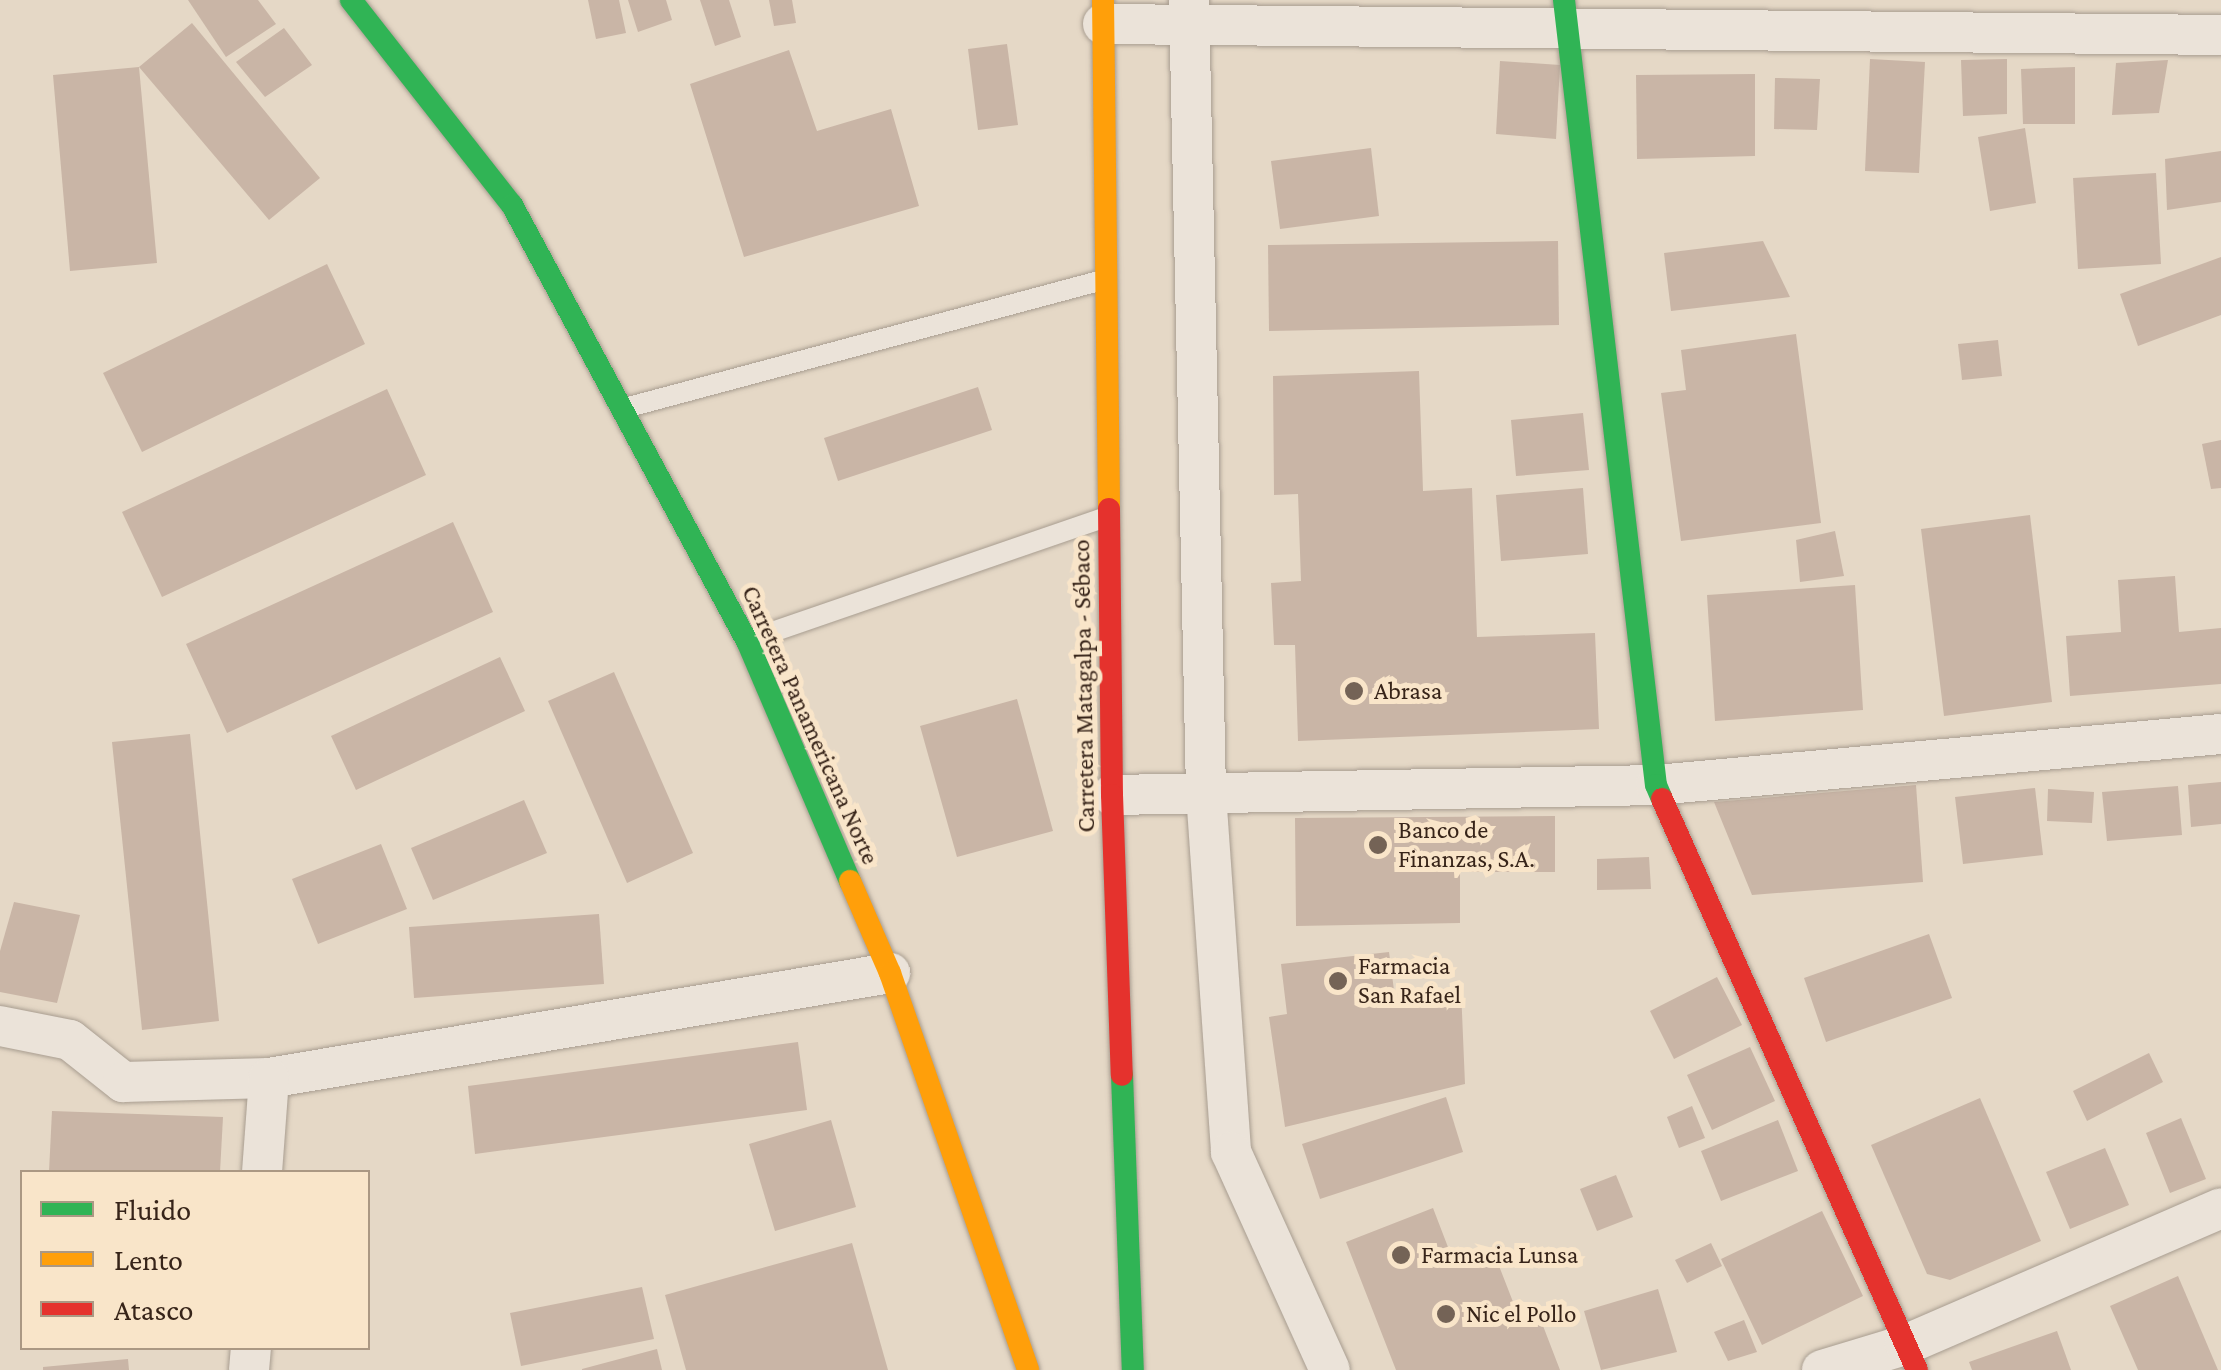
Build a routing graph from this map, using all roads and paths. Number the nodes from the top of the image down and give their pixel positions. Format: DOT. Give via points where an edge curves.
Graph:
graph roads {
  1 [pos="351,0"];
  2 [pos="1103,12"];
  3 [pos="1190,12"];
  4 [pos="1565,15"];
  5 [pos="2221,34"];
  6 [pos="1106,280"];
  7 [pos="622,409"];
  8 [pos="1109,517"];
  9 [pos="747,641"];
  10 [pos="2221,734"];
  11 [pos="1656,785"];
  12 [pos="1206,793"];
  13 [pos="1112,796"];
  14 [pos="890,973"];
  15 [pos="0,1026"];
  16 [pos="269,1078"];
  17 [pos="262,1170"];
  18 [pos="2221,1208"];
  19 [pos="1911,1357"];
  20 [pos="1028,1370"];
  21 [pos="1133,1370"];
  22 [pos="1330,1370"];
  23 [pos="1822,1370"];
  1 -- 7 [label="main road, Carretera Panamericana Norte" via="512,205"];
  2 -- 3 [label="street"];
  2 -- 6 [label="main road, Carretera Matagalpa - Sébaco"];
  3 -- 4 [label="street"];
  3 -- 12 [label="street"];
  4 -- 5 [label="street"];
  4 -- 11 [label="main road"];
  6 -- 7 [label="lane"];
  6 -- 8 [label="main road, Carretera Matagalpa - Sébaco"];
  7 -- 9 [label="main road, Carretera Panamericana Norte"];
  8 -- 9 [label="lane"];
  8 -- 13 [label="main road, Carretera Matagalpa - Sébaco"];
  9 -- 14 [label="main road, Carretera Panamericana Norte"];
  10 -- 11 [label="street"];
  11 -- 12 [label="street"];
  11 -- 19 [label="main road"];
  12 -- 13 [label="street"];
  12 -- 22 [label="street" via="1231,1152"];
  13 -- 21 [label="main road, Carretera Matagalpa - Sébaco"];
  14 -- 16 [label="street"];
  14 -- 20 [label="main road, Carretera Panamericana Norte"];
  15 -- 16 [label="street" via="70,1040 124,1082"];
  16 -- 17 [label="street"];
  18 -- 19 [label="street"];
  19 -- 23 [label="street"];
}
